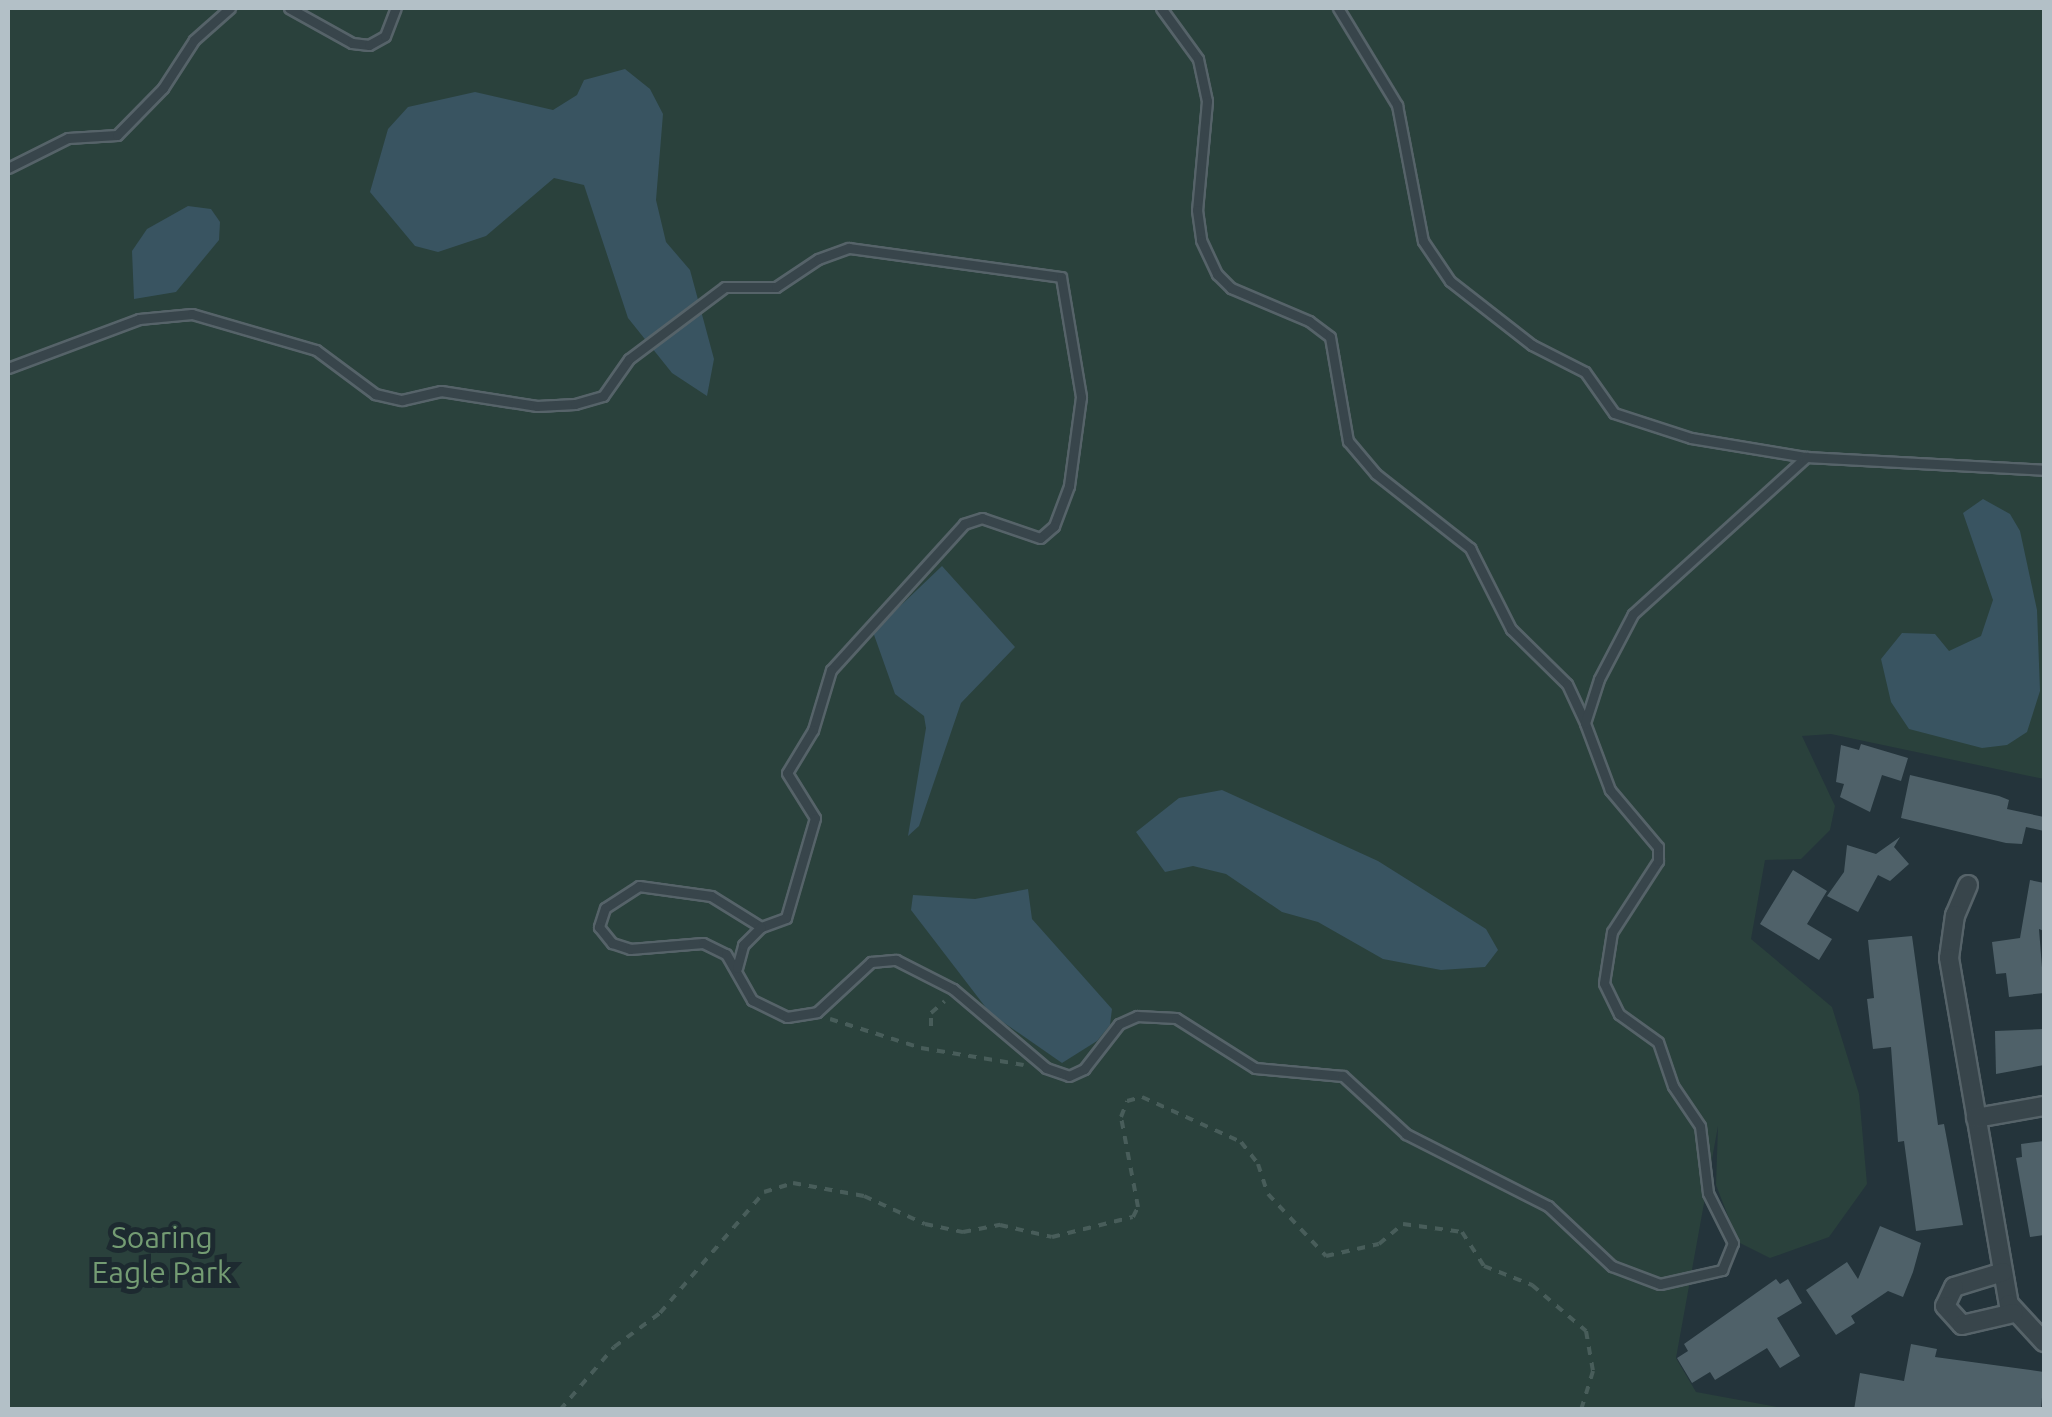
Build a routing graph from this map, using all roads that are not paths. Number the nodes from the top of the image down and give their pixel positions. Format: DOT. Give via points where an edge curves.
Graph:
graph roads {
  1 [pos="230,8"];
  2 [pos="289,8"];
  3 [pos="396,8"];
  4 [pos="1161,8"];
  5 [pos="1338,8"];
  6 [pos="8,168"];
  7 [pos="8,368"];
  8 [pos="1806,457"];
  9 [pos="2044,470"];
  10 [pos="1585,722"];
  11 [pos="1968,886"];
  12 [pos="761,927"];
  13 [pos="737,971"];
  14 [pos="2044,1106"];
  15 [pos="1976,1118"];
  16 [pos="2003,1272"];
  17 [pos="2014,1313"];
  18 [pos="2044,1342"];
  1 -- 6 [label="lane" via="194,40 163,88 116,135 68,138"];
  2 -- 3 [label="lane" via="352,43 369,45 385,36"];
  4 -- 10 [label="lane" via="1198,59 1207,101 1197,210 1201,240 1218,274 1231,288 1309,321 1330,337 1348,441 1376,474 1470,548 1511,629 1567,684"];
  5 -- 8 [label="lane" via="1396,105 1423,241 1450,281 1532,345 1585,372 1614,413 1691,438"];
  7 -- 12 [label="lane" via="139,319 192,314 316,350 375,394 402,400 441,391 537,406 575,404 603,396 629,359 725,286 776,287 849,248 1062,277 1079,380 1069,486 1054,526 1040,538 982,518 964,524 831,670 812,730 787,773 815,818 798,887 786,918"];
  8 -- 9 [label="lane"];
  8 -- 10 [label="lane" via="1634,614 1598,679"];
  10 -- 13 [label="lane" via="1610,790 1658,846 1658,861 1612,932 1604,983 1619,1014 1658,1042 1673,1086 1700,1126 1708,1193 1734,1243 1722,1270 1660,1284 1612,1266 1548,1206 1422,1144 1343,1076 1255,1068 1176,1018 1138,1016 1119,1024 1084,1069 1068,1076 1046,1068 953,989 896,960 871,962 817,1012 788,1017 752,1000"];
  11 -- 15 [label="street" via="1955,915 1949,958"];
  12 -- 13 [label="lane" via="744,945"];
  12 -- 13 [label="lane" via="712,896 679,888 639,886 605,908 599,927 612,943 630,949 703,943 726,954"];
  14 -- 15 [label="street"];
  15 -- 16 [label="street"];
  16 -- 17 [label="street"];
  16 -- 17 [label="street" via="1954,1287 1947,1313 1969,1325"];
  17 -- 18 [label="street"];
}
